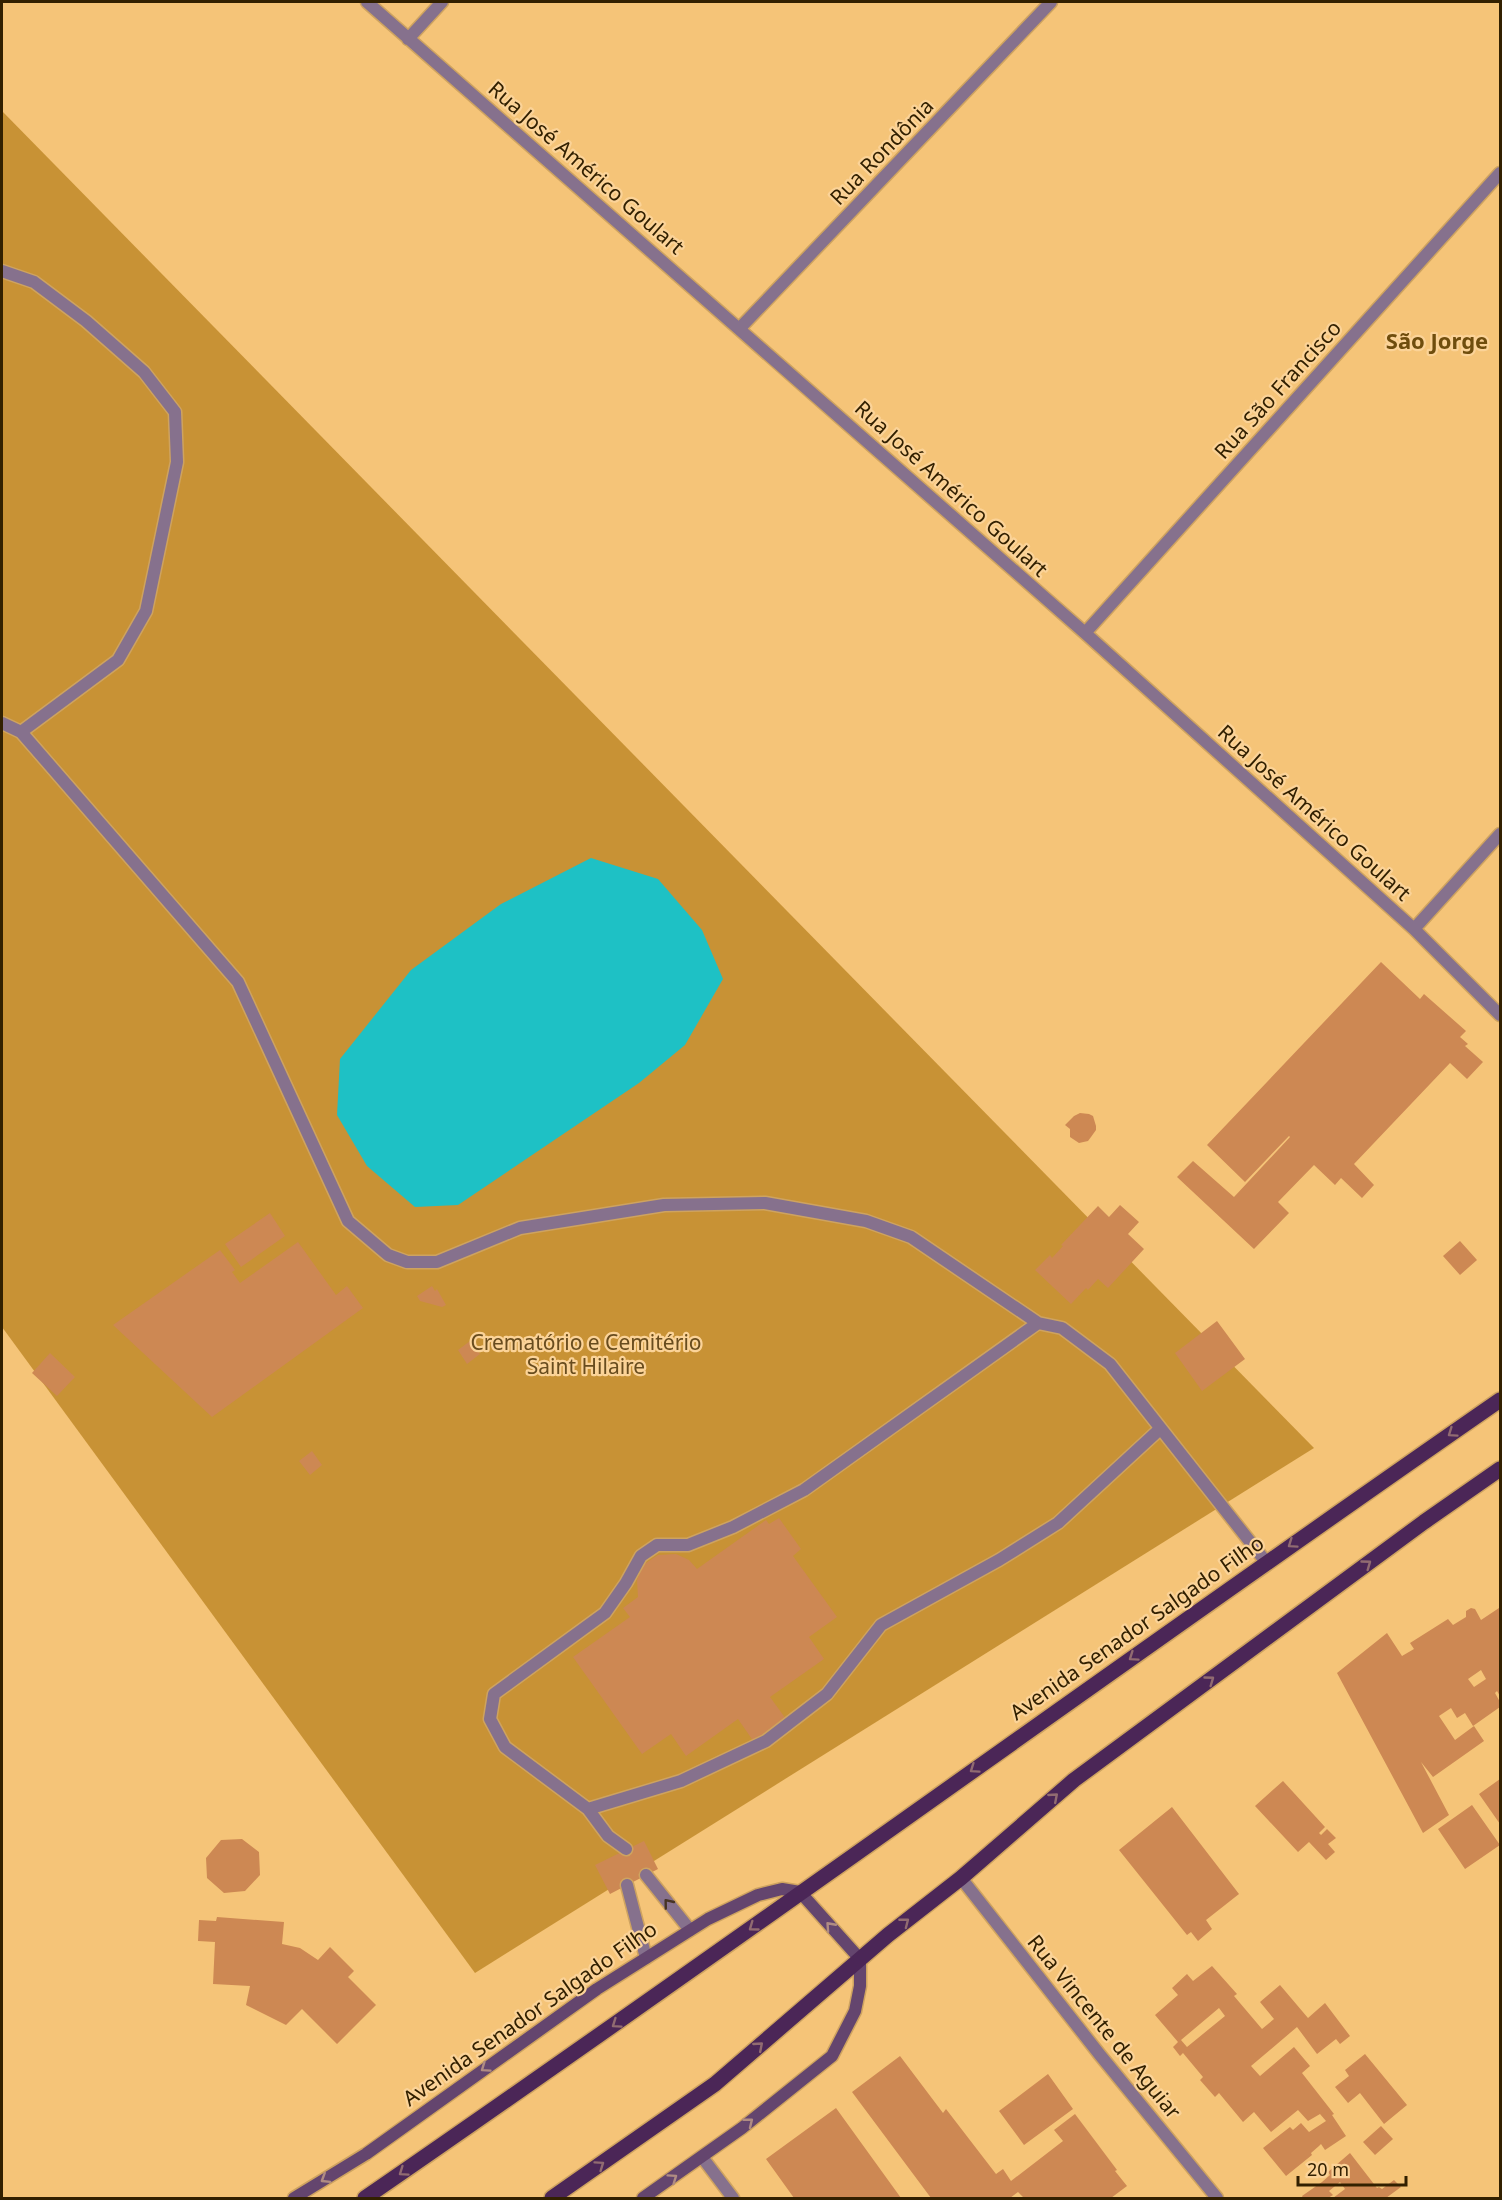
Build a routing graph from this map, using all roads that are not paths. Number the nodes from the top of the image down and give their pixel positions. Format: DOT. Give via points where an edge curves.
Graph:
graph roads {
  1 [pos="367,2"];
  2 [pos="442,2"];
  3 [pos="1052,2"];
  4 [pos="408,39"];
  5 [pos="1500,173"];
  6 [pos="2,271"];
  7 [pos="740,328"];
  8 [pos="1085,633"];
  9 [pos="2,723"];
  10 [pos="21,732"];
  11 [pos="1500,834"];
  12 [pos="1414,929"];
  13 [pos="1500,1015"];
  14 [pos="1038,1323"];
  15 [pos="1500,1400"];
  16 [pos="1160,1429"];
  17 [pos="1500,1469"];
  18 [pos="1266,1562"];
  19 [pos="588,1809"];
  20 [pos="621,1852"];
  21 [pos="646,1875"];
  22 [pos="962,1878"];
  23 [pos="627,1885"];
  24 [pos="800,1892"];
  25 [pos="690,1930"];
  26 [pos="646,1958"];
  27 [pos="860,1959"];
  28 [pos="702,2157"];
  29 [pos="294,2199"];
  30 [pos="365,2199"];
  31 [pos="552,2199"];
  32 [pos="644,2199"];
  33 [pos="733,2199"];
  34 [pos="1217,2199"];
  1 -- 4 [label="street, Rua José Américo Goulart"];
  2 -- 4 [label="street"];
  3 -- 7 [label="street, Rua Rondônia"];
  4 -- 7 [label="street, Rua José Américo Goulart"];
  5 -- 8 [label="street, Rua São Francisco"];
  6 -- 10 [label="street" via="34,282 86,321 144,372 175,412 176,422 177,462 146,611 118,660"];
  7 -- 8 [label="street, Rua José Américo Goulart"];
  8 -- 12 [label="street, Rua José Américo Goulart"];
  9 -- 10 [label="street"];
  10 -- 14 [label="street" via="238,982 348,1221 388,1254 407,1262 437,1262 520,1228 664,1205 765,1203 866,1221 911,1237"];
  11 -- 12 [label="street"];
  12 -- 13 [label="street, Rua José Américo Goulart"];
  14 -- 16 [label="street" via="1062,1328 1110,1364"];
  14 -- 19 [label="street" via="804,1490 733,1527 688,1545 657,1545 640,1556 605,1613 494,1694 490,1719 505,1747"];
  15 -- 18 [label="main road, Avenida Senador Salgado Filho, one-way"];
  16 -- 18 [label="street"];
  16 -- 19 [label="street" via="1058,1523 880,1625 827,1694 766,1741 681,1781"];
  22 -- 17 [label="main road, one-way" via="1074,1780"];
  18 -- 24 [label="main road, Avenida Senador Salgado Filho, one-way"];
  19 -- 20 [label="street"];
  25 -- 21 [label="street, one-way"];
  27 -- 22 [label="main road, one-way"];
  22 -- 34 [label="street, Rua Vincente de Aguiar"];
  23 -- 26 [label="street"];
  24 -- 25 [label="street, Avenida Senador Salgado Filho" via="782,1889 758,1895"];
  27 -- 24 [label="street, one-way"];
  24 -- 30 [label="main road, Avenida Senador Salgado Filho, one-way"];
  25 -- 26 [label="street, Avenida Senador Salgado Filho"];
  26 -- 29 [label="street, Avenida Senador Salgado Filho, one-way" via="366,2154"];
  28 -- 27 [label="street, one-way" via="832,2056 855,2011"];
  31 -- 27 [label="main road, one-way" via="715,2084"];
  32 -- 28 [label="street, one-way"];
  28 -- 33 [label="street"];
}
